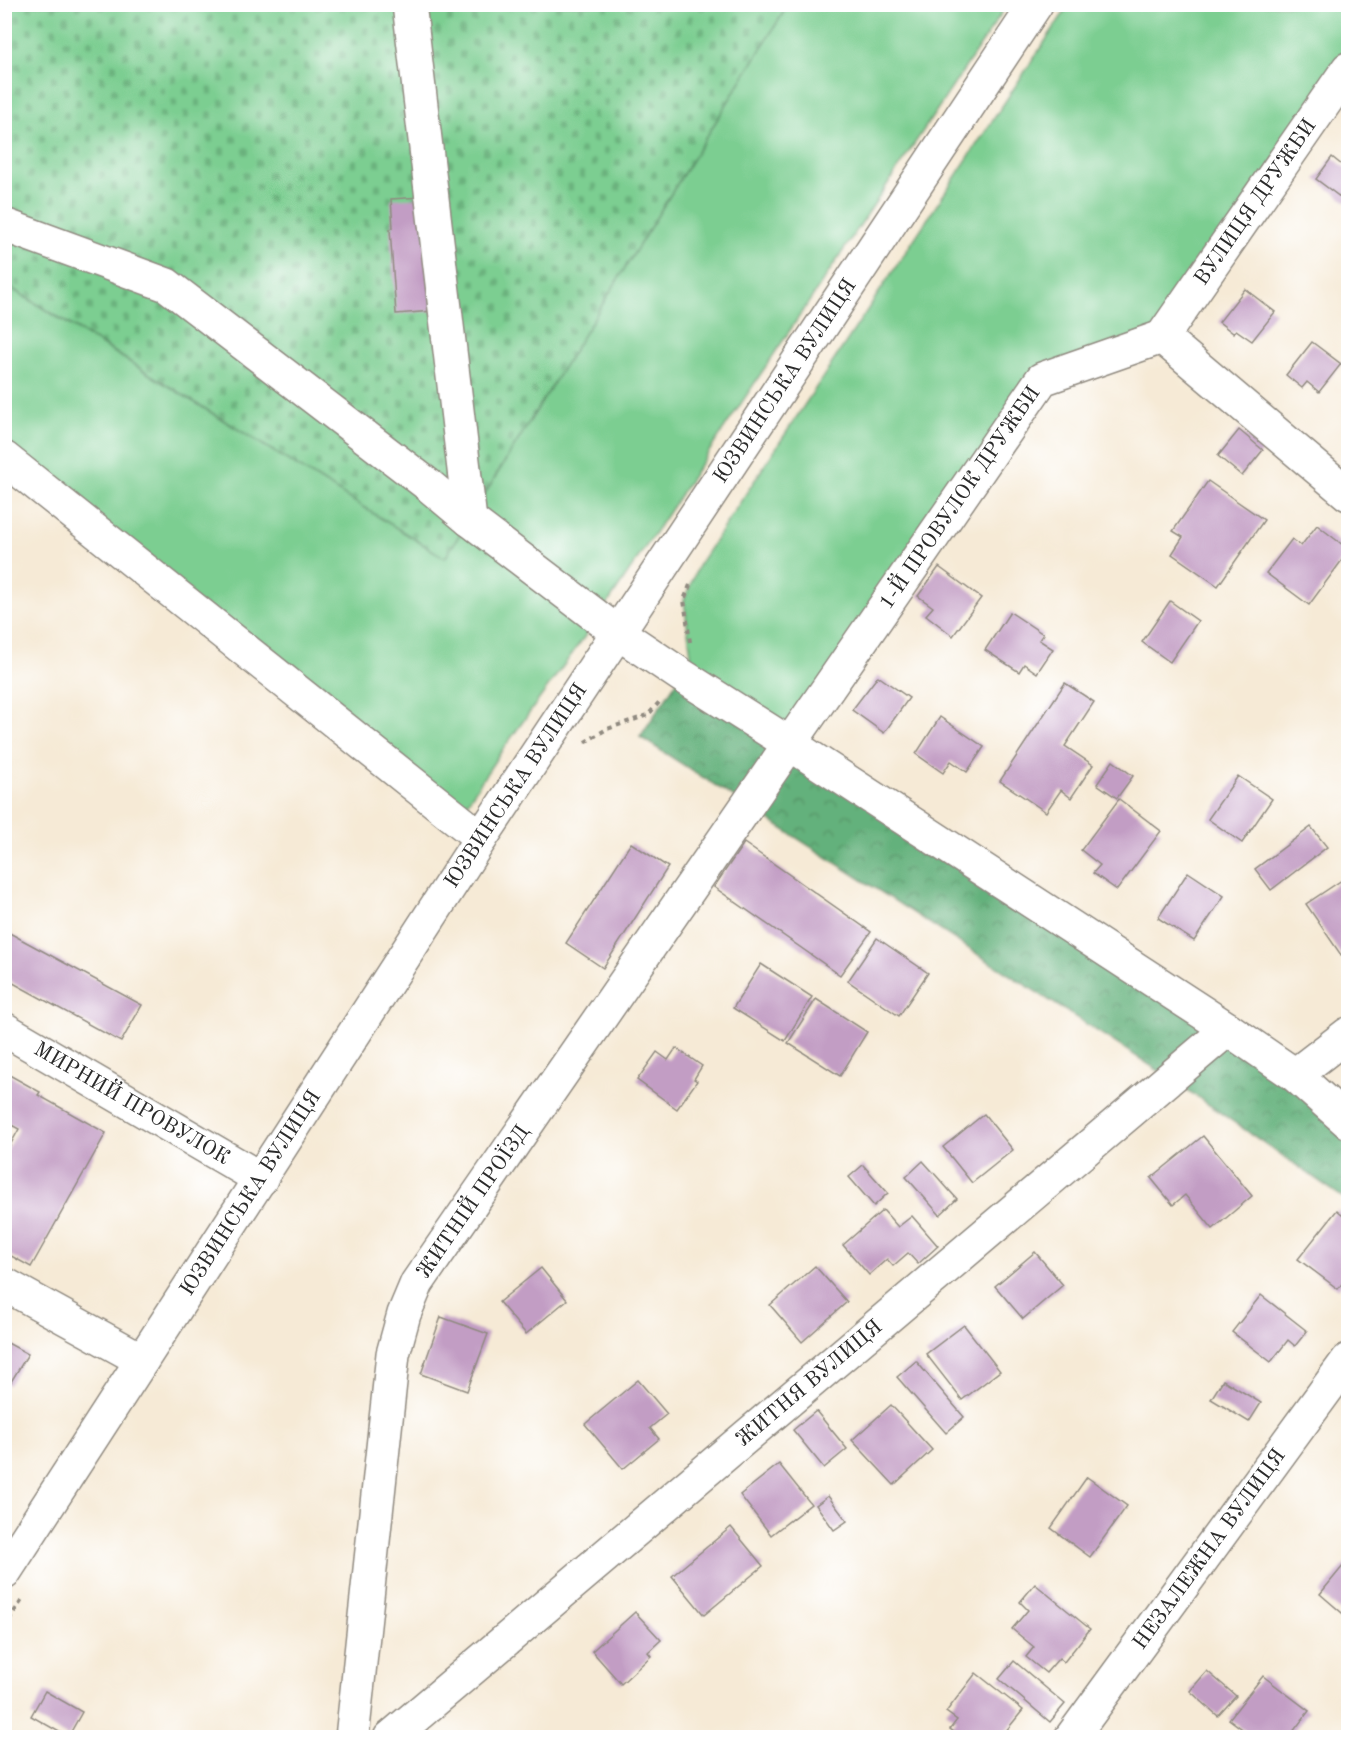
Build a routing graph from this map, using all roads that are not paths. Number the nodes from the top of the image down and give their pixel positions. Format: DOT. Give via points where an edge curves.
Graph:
graph roads {
  1 [pos="409,4"];
  2 [pos="1036,4"];
  3 [pos="1348,69"];
  4 [pos="4,225"];
  5 [pos="1162,337"];
  6 [pos="4,458"];
  7 [pos="1348,494"];
  8 [pos="470,520"];
  9 [pos="617,632"];
  10 [pos="790,744"];
  11 [pos="481,838"];
  12 [pos="4,1029"];
  13 [pos="1228,1029"];
  14 [pos="1348,1034"];
  15 [pos="1294,1075"];
  16 [pos="1348,1122"];
  17 [pos="261,1179"];
  18 [pos="4,1284"];
  19 [pos="142,1360"];
  20 [pos="1348,1360"];
  21 [pos="4,1573"];
  22 [pos="352,1737"];
  23 [pos="390,1737"];
  24 [pos="1071,1737"];
  1 -- 8 [label="street"];
  2 -- 9 [label="street, ЮЗВИНСЬКА ВУЛИЦЯ"];
  3 -- 5 [label="street, ВУЛИЦЯ ДРУЖБИ"];
  4 -- 8 [label="street" via="167,285"];
  5 -- 7 [label="street"];
  5 -- 10 [label="street, 1-Й ПРОВУЛОК ДРУЖБИ" via="1042,379"];
  6 -- 11 [label="street"];
  8 -- 9 [label="street"];
  9 -- 10 [label="street"];
  9 -- 11 [label="street, ЮЗВИНСЬКА ВУЛИЦЯ"];
  10 -- 13 [label="street"];
  10 -- 22 [label="street, ЖИТНІЙ ПРОЇЗД" via="412,1293 393,1354"];
  11 -- 17 [label="street, ЮЗВИНСЬКА ВУЛИЦЯ"];
  12 -- 17 [label="street, МИРНИЙ ПРОВУЛОК"];
  13 -- 15 [label="street"];
  13 -- 23 [label="street, ЖИТНЯ ВУЛИЦЯ"];
  14 -- 15 [label="street"];
  15 -- 16 [label="street"];
  17 -- 19 [label="street, ЮЗВИНСЬКА ВУЛИЦЯ"];
  18 -- 19 [label="street"];
  19 -- 21 [label="street, ЮЗВИНСЬКА ВУЛИЦЯ"];
  20 -- 24 [label="street, НЕЗАЛЕЖНА ВУЛИЦЯ"];
}
